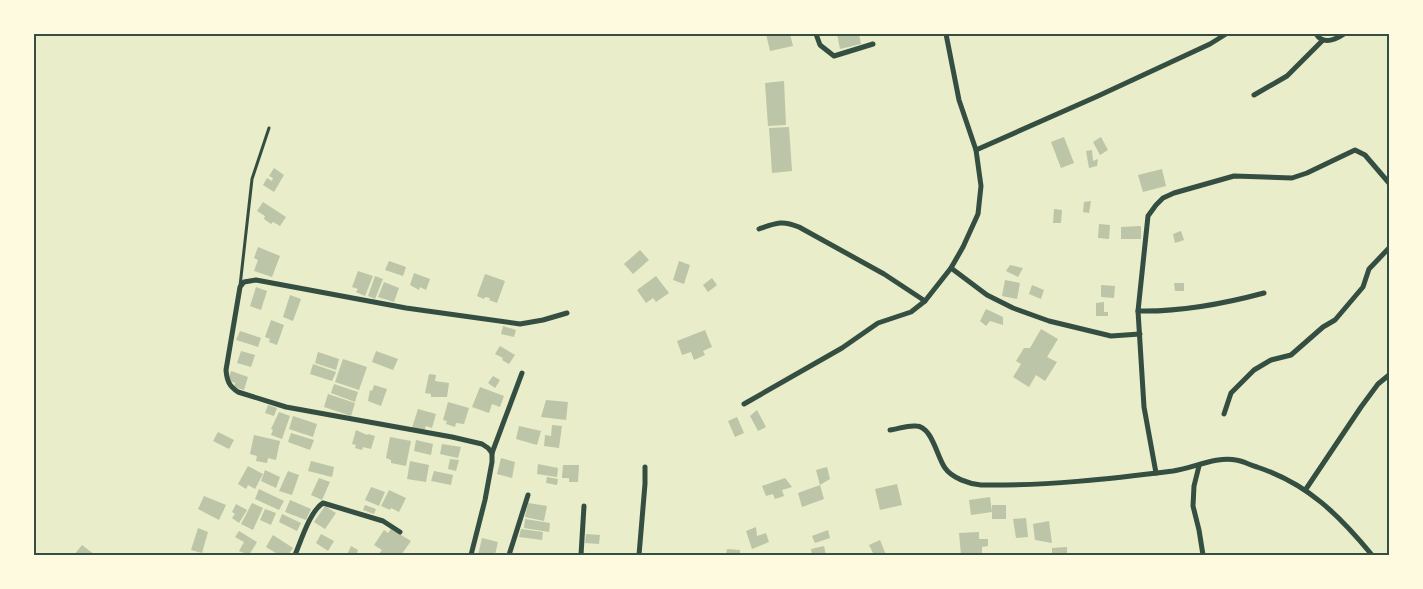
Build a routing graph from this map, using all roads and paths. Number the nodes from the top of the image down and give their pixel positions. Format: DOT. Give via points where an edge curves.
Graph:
graph roads {
  1 [pos="816,34"];
  2 [pos="946,34"];
  3 [pos="1226,34"];
  4 [pos="1316,34"];
  5 [pos="1344,34"];
  6 [pos="1323,40"];
  7 [pos="873,44"];
  8 [pos="1254,95"];
  9 [pos="269,128"];
  10 [pos="976,150"];
  11 [pos="1389,183"];
  12 [pos="759,229"];
  13 [pos="1389,248"];
  14 [pos="951,268"];
  15 [pos="240,287"];
  16 [pos="1264,294"];
  17 [pos="925,301"];
  18 [pos="1138,311"];
  19 [pos="567,312"];
  20 [pos="1140,334"];
  21 [pos="522,373"];
  22 [pos="1389,375"];
  23 [pos="744,404"];
  24 [pos="1224,414"];
  25 [pos="890,430"];
  26 [pos="492,453"];
  27 [pos="1199,466"];
  28 [pos="645,467"];
  29 [pos="1156,473"];
  30 [pos="1306,490"];
  31 [pos="528,496"];
  32 [pos="584,506"];
  33 [pos="400,532"];
  34 [pos="295,555"];
  35 [pos="470,555"];
  36 [pos="509,555"];
  37 [pos="581,555"];
  38 [pos="639,555"];
  39 [pos="1203,555"];
  40 [pos="1372,555"];
  1 -- 7 [label="street" via="820,46 834,56"];
  2 -- 10 [label="street" via="959,100"];
  3 -- 10 [label="street"];
  4 -- 6 [label="street"];
  5 -- 6 [label="street"];
  6 -- 8 [label="street" via="1287,76"];
  9 -- 15 [label="lane" via="252,179"];
  10 -- 14 [label="street" via="981,186 978,214"];
  11 -- 18 [label="street" via="1365,155 1356,150 1292,178 1234,176 1174,192 1156,205 1148,216"];
  12 -- 17 [label="street" via="779,222 790,223 884,274"];
  13 -- 24 [label="street" via="1369,269 1363,287 1335,320 1323,326 1291,355 1271,360 1254,370 1231,393"];
  14 -- 17 [label="street"];
  14 -- 20 [label="street" via="987,295 1022,311 1111,336"];
  15 -- 19 [label="street" via="244,282 256,280 465,318 520,324"];
  15 -- 26 [label="street" via="226,370 227,380 238,392 286,407 475,442"];
  16 -- 18 [label="street" via="1160,312"];
  17 -- 23 [label="street" via="911,312 878,323 842,348"];
  18 -- 20 [label="street"];
  20 -- 29 [label="street" via="1144,407"];
  21 -- 26 [label="street"];
  22 -- 30 [label="street" via="1361,407"];
  25 -- 29 [label="street" via="921,427 929,435 945,468 978,485 1085,481"];
  26 -- 35 [label="street" via="485,500"];
  27 -- 29 [label="street"];
  27 -- 30 [label="street" via="1221,459 1236,460 1272,472"];
  27 -- 39 [label="street" via="1193,506"];
  28 -- 38 [label="street"];
  30 -- 40 [label="street" via="1331,509"];
  31 -- 36 [label="street"];
  32 -- 37 [label="street"];
  33 -- 34 [label="street" via="383,521 323,503 314,512"];
}
